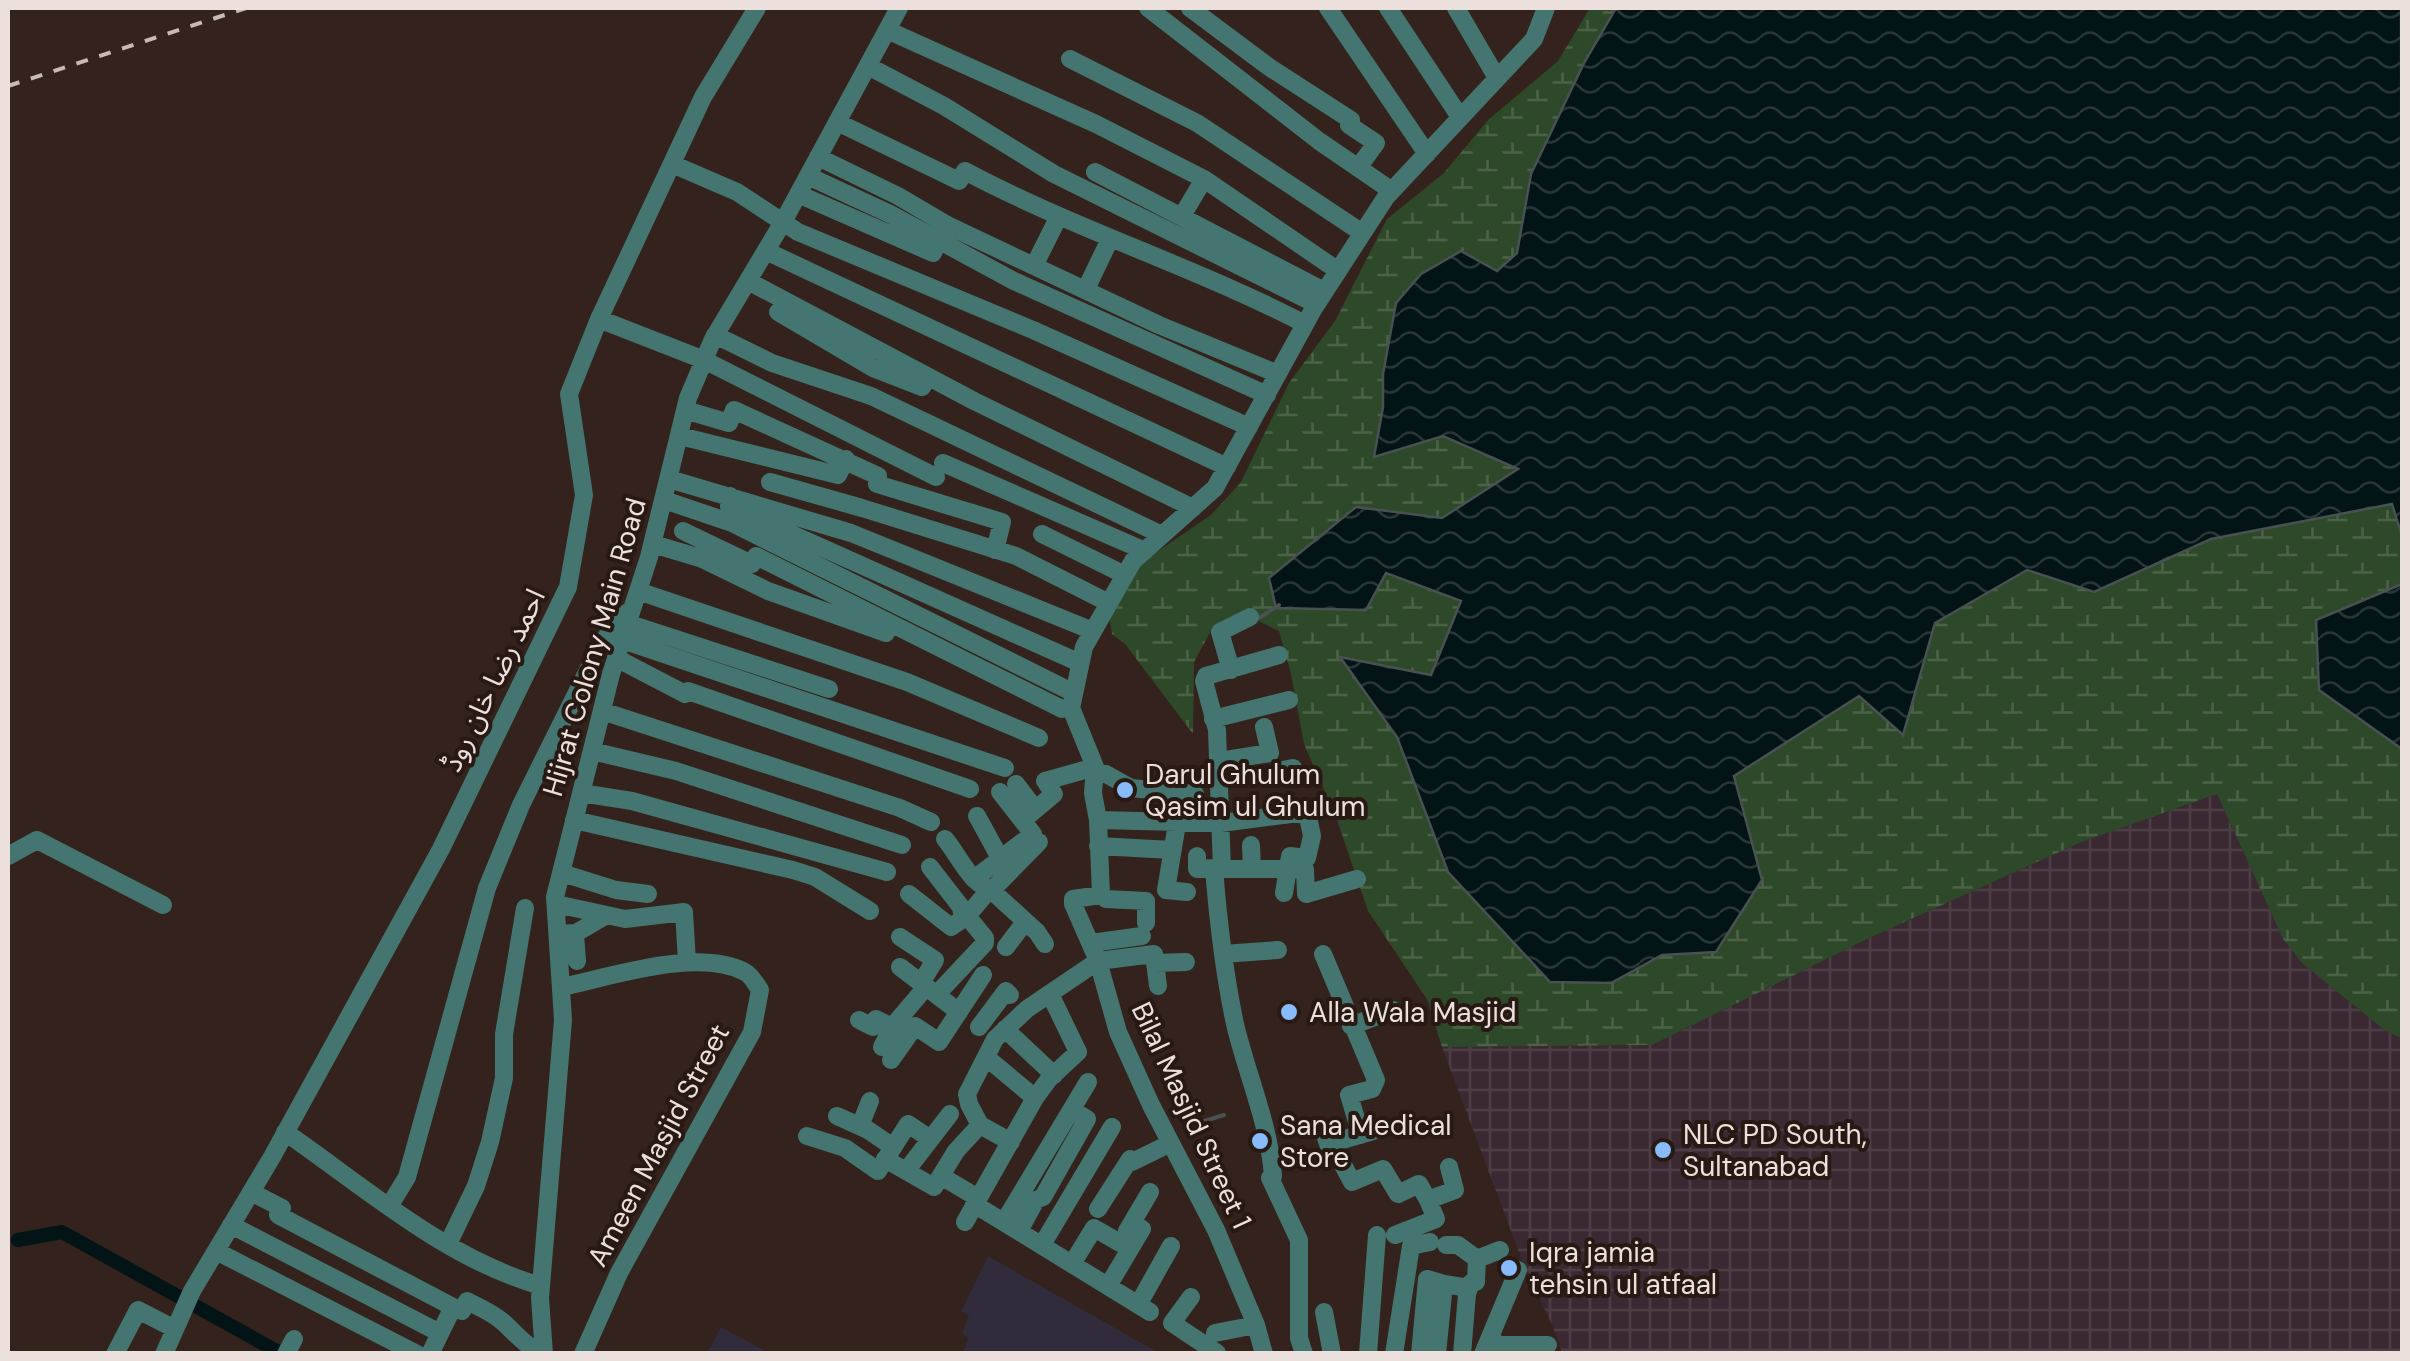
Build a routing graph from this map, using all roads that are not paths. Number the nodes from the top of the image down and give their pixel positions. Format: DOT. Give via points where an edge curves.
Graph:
graph roads {
  1 [pos="757,8"];
  2 [pos="899,8"];
  3 [pos="1148,8"];
  4 [pos="1190,8"];
  5 [pos="1328,8"];
  6 [pos="1388,8"];
  7 [pos="1456,8"];
  8 [pos="1525,8"];
  9 [pos="1546,8"];
  10 [pos="887,30"];
  11 [pos="1537,30"];
  12 [pos="1070,59"];
  13 [pos="868,66"];
  14 [pos="1497,78"];
  15 [pos="1460,117"];
  16 [pos="838,122"];
  17 [pos="1427,154"];
  18 [pos="818,157"];
  19 [pos="672,164"];
  20 [pos="1358,168"];
  21 [pos="1095,172"];
  22 [pos="808,176"];
  23 [pos="1204,179"];
  24 [pos="1392,191"];
  25 [pos="798,194"];
  26 [pos="1182,216"];
  27 [pos="1058,218"];
  28 [pos="783,222"];
  29 [pos="1361,232"];
  30 [pos="1110,239"];
  31 [pos="939,240"];
  32 [pos="766,251"];
  33 [pos="1035,264"];
  34 [pos="1336,270"];
  35 [pos="744,286"];
  36 [pos="1086,289"];
  37 [pos="1320,297"];
  38 [pos="599,319"];
  39 [pos="1305,324"];
  40 [pos="715,335"];
  41 [pos="704,360"];
  42 [pos="1278,374"];
  43 [pos="1267,395"];
  44 [pos="686,410"];
  45 [pos="1249,427"];
  46 [pos="680,436"];
  47 [pos="846,459"];
  48 [pos="1227,468"];
  49 [pos="669,479"];
  50 [pos="770,482"];
  51 [pos="730,495"];
  52 [pos="664,500"];
  53 [pos="1193,508"];
  54 [pos="684,531"];
  55 [pos="1042,534"];
  56 [pos="1162,535"];
  57 [pos="653,544"];
  58 [pos="995,550"];
  59 [pos="1145,551"];
  60 [pos="1125,575"];
  61 [pos="636,598"];
  62 [pos="1108,603"];
  63 [pos="1250,616"];
  64 [pos="899,630"];
  65 [pos="1092,631"];
  66 [pos="622,640"];
  67 [pos="1279,655"];
  68 [pos="1080,664"];
  69 [pos="1231,670"];
  70 [pos="829,688"];
  71 [pos="1289,700"];
  72 [pos="1069,705"];
  73 [pos="602,711"];
  74 [pos="1214,719"];
  75 [pos="1264,727"];
  76 [pos="1039,738"];
  77 [pos="592,751"];
  78 [pos="1095,768"];
  79 [pos="1292,768"];
  80 [pos="1220,769"];
  81 [pos="970,789"];
  82 [pos="581,793"];
  83 [pos="1195,794"];
  84 [pos="1030,814"];
  85 [pos="977,816"];
  86 [pos="574,820"];
  87 [pos="1098,820"];
  88 [pos="931,822"];
  89 [pos="1221,823"];
  90 [pos="1177,824"];
  91 [pos="945,840"];
  92 [pos="1038,842"];
  93 [pos="902,845"];
  94 [pos="1251,845"];
  95 [pos="1098,846"];
  96 [pos="1172,850"];
  97 [pos="8,856"];
  98 [pos="1197,856"];
  99 [pos="1000,858"];
  100 [pos="930,867"];
  101 [pos="1218,868"];
  102 [pos="1252,869"];
  103 [pos="1288,870"];
  104 [pos="887,872"];
  105 [pos="562,873"];
  106 [pos="1357,878"];
  107 [pos="982,884"];
  108 [pos="1187,892"];
  109 [pos="1284,893"];
  110 [pos="648,894"];
  111 [pos="909,894"];
  112 [pos="1101,894"];
  113 [pos="556,904"];
  114 [pos="163,905"];
  115 [pos="525,908"];
  116 [pos="870,911"];
  117 [pos="605,916"];
  118 [pos="965,918"];
  119 [pos="1025,922"];
  120 [pos="566,934"];
  121 [pos="900,937"];
  122 [pos="1045,944"];
  123 [pos="1006,947"];
  124 [pos="1278,950"];
  125 [pos="1094,952"];
  126 [pos="1224,954"];
  127 [pos="1323,954"];
  128 [pos="577,961"];
  129 [pos="687,962"];
  130 [pos="1186,962"];
  131 [pos="1155,963"];
  132 [pos="900,967"];
  133 [pos="983,976"];
  134 [pos="1158,986"];
  135 [pos="561,987"];
  136 [pos="928,988"];
  137 [pos="1050,994"];
  138 [pos="1010,995"];
  139 [pos="1393,1010"];
  140 [pos="957,1015"];
  141 [pos="859,1020"];
  142 [pos="1351,1026"];
  143 [pos="892,1027"];
  144 [pos="979,1027"];
  145 [pos="1000,1034"];
  146 [pos="987,1058"];
  147 [pos="1054,1076"];
  148 [pos="1088,1082"];
  149 [pos="870,1101"];
  150 [pos="1032,1104"];
  151 [pos="1072,1110"];
  152 [pos="950,1114"];
  153 [pos="837,1116"];
  154 [pos="1047,1120"];
  155 [pos="980,1124"];
  156 [pos="860,1126"];
  157 [pos="1112,1127"];
  158 [pos="285,1132"];
  159 [pos="807,1136"];
  160 [pos="930,1138"];
  161 [pos="1011,1142"];
  162 [pos="1171,1144"];
  163 [pos="889,1153"];
  164 [pos="996,1167"];
  165 [pos="1449,1167"];
  166 [pos="906,1171"];
  167 [pos="941,1176"];
  168 [pos="1027,1185"];
  169 [pos="251,1192"];
  170 [pos="1072,1192"];
  171 [pos="1150,1192"];
  172 [pos="1428,1200"];
  173 [pos="976,1201"];
  174 [pos="390,1206"];
  175 [pos="1096,1218"];
  176 [pos="964,1222"];
  177 [pos="1132,1222"];
  178 [pos="231,1225"];
  179 [pos="1012,1226"];
  180 [pos="448,1244"];
  181 [pos="1042,1245"];
  182 [pos="1172,1246"];
  183 [pos="216,1250"];
  184 [pos="1500,1250"];
  185 [pos="1477,1259"];
  186 [pos="1072,1264"];
  187 [pos="1518,1270"];
  188 [pos="1444,1284"];
  189 [pos="541,1286"];
  190 [pos="1108,1286"];
  191 [pos="1469,1288"];
  192 [pos="1191,1297"];
  193 [pos="452,1306"];
  194 [pos="1324,1312"];
  195 [pos="1256,1325"];
  196 [pos="175,1328"];
  197 [pos="1215,1333"];
  198 [pos="440,1334"];
  199 [pos="1302,1346"];
  200 [pos="1487,1347"];
  201 [pos="1540,1349"];
  202 [pos="1217,1353"];
  203 [pos="116,1354"];
  204 [pos="164,1354"];
  205 [pos="417,1354"];
  206 [pos="430,1354"];
  207 [pos="542,1354"];
  208 [pos="582,1354"];
  209 [pos="1264,1354"];
  210 [pos="1332,1354"];
  211 [pos="1368,1354"];
  212 [pos="1394,1354"];
  213 [pos="1420,1354"];
  214 [pos="1436,1354"];
  215 [pos="1462,1354"];
  1 -- 19 [label="street, احمد رضا خان روڈ"];
  2 -- 10 [label="street, Hijrat Colony Main Road"];
  3 -- 20 [label="street"];
  4 -- 20 [label="street" via="1351,120 1376,144"];
  5 -- 17 [label="street"];
  6 -- 15 [label="street"];
  7 -- 14 [label="street"];
  8 -- 11 [label="street"];
  9 -- 11 [label="street"];
  10 -- 13 [label="street, Hijrat Colony Main Road"];
  10 -- 23 [label="street"];
  11 -- 14 [label="street"];
  12 -- 29 [label="street" via="1197,122"];
  13 -- 16 [label="street, Hijrat Colony Main Road"];
  13 -- 37 [label="street" via="1054,174"];
  14 -- 15 [label="street"];
  15 -- 17 [label="street"];
  16 -- 18 [label="street, Hijrat Colony Main Road"];
  16 -- 27 [label="street" via="959,181 965,171"];
  17 -- 24 [label="street"];
  18 -- 22 [label="street, Hijrat Colony Main Road"];
  18 -- 33 [label="street"];
  19 -- 28 [label="street" via="716,181"];
  19 -- 38 [label="street, احمد رضا خان روڈ"];
  20 -- 24 [label="street"];
  21 -- 26 [label="street"];
  22 -- 25 [label="street, Hijrat Colony Main Road"];
  22 -- 31 [label="street"];
  23 -- 26 [label="street"];
  23 -- 34 [label="street"];
  24 -- 29 [label="street"];
  25 -- 28 [label="street, Hijrat Colony Main Road"];
  25 -- 31 [label="street" via="933,252"];
  26 -- 37 [label="street"];
  27 -- 30 [label="street"];
  27 -- 33 [label="street"];
  28 -- 32 [label="street, Hijrat Colony Main Road"];
  28 -- 45 [label="street"];
  29 -- 34 [label="street"];
  30 -- 36 [label="street"];
  30 -- 39 [label="street" via="1238,289"];
  31 -- 43 [label="street"];
  32 -- 35 [label="street, Hijrat Colony Main Road"];
  32 -- 48 [label="street"];
  33 -- 36 [label="street"];
  34 -- 37 [label="street"];
  35 -- 40 [label="street, Hijrat Colony Main Road"];
  35 -- 53 [label="street" via="873,368 922,387 928,376"];
  36 -- 42 [label="street"];
  37 -- 39 [label="street"];
  38 -- 41 [label="street"];
  38 -- 158 [label="street, احمد رضا خان روڈ" via="569,394 584,495 568,587 442,849"];
  39 -- 42 [label="street"];
  40 -- 41 [label="street, Hijrat Colony Main Road"];
  40 -- 56 [label="street" via="772,363 871,396"];
  41 -- 44 [label="street, Hijrat Colony Main Road"];
  41 -- 59 [label="street" via="940,470"];
  42 -- 43 [label="street"];
  43 -- 45 [label="street"];
  44 -- 46 [label="street, Hijrat Colony Main Road"];
  44 -- 47 [label="street" via="729,422 734,410"];
  45 -- 48 [label="street"];
  46 -- 47 [label="street" via="838,475"];
  46 -- 49 [label="street, Hijrat Colony Main Road"];
  47 -- 58 [label="street" via="878,476 877,484 1002,522"];
  48 -- 53 [label="street"];
  49 -- 51 [label="street"];
  49 -- 52 [label="street, Hijrat Colony Main Road"];
  50 -- 58 [label="street"];
  51 -- 65 [label="street" via="851,533"];
  51 -- 68 [label="street" via="729,506"];
  52 -- 57 [label="street, Hijrat Colony Main Road"];
  52 -- 72 [label="street" via="732,523"];
  53 -- 56 [label="street"];
  54 -- 64 [label="street" via="752,564 756,556"];
  55 -- 60 [label="street"];
  56 -- 59 [label="street"];
  57 -- 61 [label="street, Hijrat Colony Main Road"];
  57 -- 64 [label="street" via="896,636"];
  58 -- 62 [label="street"];
  59 -- 60 [label="street"];
  60 -- 62 [label="street"];
  61 -- 66 [label="street, Hijrat Colony Main Road"];
  61 -- 76 [label="street" via="906,682"];
  61 -- 174 [label="street" via="602,642 486,888 408,1177"];
  62 -- 65 [label="street"];
  63 -- 69 [label="street" via="1220,632"];
  64 -- 72 [label="street"];
  65 -- 68 [label="street"];
  66 -- 70 [label="street"];
  66 -- 73 [label="street, Hijrat Colony Main Road"];
  66 -- 81 [label="street" via="685,694"];
  66 -- 84 [label="street" via="1007,781"];
  67 -- 69 [label="street"];
  68 -- 72 [label="street"];
  69 -- 74 [label="street" via="1204,681"];
  71 -- 74 [label="street"];
  72 -- 78 [label="street"];
  73 -- 77 [label="street, Hijrat Colony Main Road"];
  73 -- 88 [label="street"];
  74 -- 80 [label="street"];
  75 -- 80 [label="street" via="1270,753"];
  77 -- 82 [label="street, Hijrat Colony Main Road"];
  77 -- 93 [label="street" via="676,771"];
  78 -- 83 [label="street" via="1132,788"];
  78 -- 84 [label="street" via="1045,780 1054,794"];
  78 -- 87 [label="street"];
  79 -- 80 [label="street" via="1276,775"];
  80 -- 89 [label="street"];
  82 -- 86 [label="street, Hijrat Colony Main Road"];
  82 -- 104 [label="street"];
  84 -- 99 [label="street" via="1033,834"];
  85 -- 99 [label="street"];
  86 -- 105 [label="street, Hijrat Colony Main Road"];
  86 -- 116 [label="street" via="793,870"];
  87 -- 90 [label="street"];
  87 -- 95 [label="street"];
  89 -- 90 [label="street"];
  89 -- 101 [label="street"];
  89 -- 103 [label="street" via="1307,812 1307,858 1290,856"];
  90 -- 96 [label="street"];
  91 -- 107 [label="street"];
  92 -- 107 [label="street"];
  94 -- 102 [label="street"];
  95 -- 96 [label="street"];
  95 -- 112 [label="street"];
  96 -- 108 [label="street" via="1166,890"];
  97 -- 114 [label="street" via="37,840"];
  98 -- 101 [label="street" via="1198,869"];
  99 -- 107 [label="street"];
  100 -- 118 [label="street"];
  101 -- 102 [label="street"];
  101 -- 126 [label="street"];
  102 -- 103 [label="street"];
  103 -- 106 [label="street" via="1305,869 1306,894"];
  103 -- 109 [label="street"];
  105 -- 110 [label="street"];
  105 -- 113 [label="street, Hijrat Colony Main Road"];
  107 -- 118 [label="street"];
  107 -- 119 [label="street"];
  111 -- 118 [label="street" via="951,928"];
  112 -- 125 [label="street, Bilal Masjid Street 1" via="1073,900"];
  112 -- 125 [label="street" via="1106,900 1146,901 1144,929"];
  113 -- 117 [label="street"];
  113 -- 120 [label="street, Hijrat Colony Main Road"];
  115 -- 180 [label="street" via="490,1142"];
  117 -- 120 [label="street"];
  117 -- 129 [label="street" via="684,912"];
  118 -- 136 [label="street" via="985,943"];
  119 -- 122 [label="street"];
  119 -- 123 [label="street"];
  120 -- 128 [label="street"];
  120 -- 135 [label="street, Hijrat Colony Main Road"];
  121 -- 136 [label="street" via="935,960"];
  124 -- 126 [label="street"];
  125 -- 131 [label="street" via="1154,954"];
  125 -- 137 [label="street"];
  125 -- 162 [label="street, Bilal Masjid Street 1" via="1118,1032"];
  126 -- 199 [label="street" via="1235,1024 1271,1148 1270,1178 1299,1240"];
  127 -- 142 [label="street"];
  129 -- 135 [label="street, Ameen Masjid Street"];
  129 -- 208 [label="street, Ameen Masjid Street" via="748,973 760,990 752,1032 619,1273"];
  130 -- 131 [label="street"];
  131 -- 134 [label="street"];
  132 -- 136 [label="street"];
  133 -- 140 [label="street"];
  135 -- 189 [label="street, Hijrat Colony Main Road"];
  136 -- 140 [label="street"];
  136 -- 143 [label="street"];
  137 -- 145 [label="street"];
  137 -- 147 [label="street" via="1078,1052"];
  138 -- 144 [label="street" via="1006,991"];
  139 -- 142 [label="street"];
  140 -- 143 [label="street" via="939,1042 915,1026 886,1053"];
  140 -- 144 [label="street"];
  141 -- 143 [label="street"];
  142 -- 172 [label="street" via="1376,1080 1372,1089 1349,1095 1367,1133 1328,1136 1352,1182 1384,1169 1398,1194 1419,1184"];
  144 -- 145 [label="street"];
  145 -- 146 [label="street"];
  145 -- 147 [label="street"];
  146 -- 150 [label="street"];
  146 -- 155 [label="street" via="967,1094"];
  147 -- 150 [label="street"];
  148 -- 151 [label="street"];
  149 -- 156 [label="street"];
  150 -- 154 [label="street"];
  150 -- 161 [label="street"];
  151 -- 168 [label="street"];
  151 -- 179 [label="street" via="1087,1120 1043,1198"];
  152 -- 160 [label="street"];
  153 -- 156 [label="street"];
  155 -- 161 [label="street"];
  155 -- 167 [label="street"];
  156 -- 163 [label="street"];
  157 -- 170 [label="street"];
  158 -- 169 [label="street, احمد رضا خان روڈ"];
  158 -- 174 [label="street"];
  159 -- 163 [label="street" via="845,1148 878,1171"];
  160 -- 163 [label="street" via="908,1124"];
  160 -- 166 [label="street"];
  161 -- 164 [label="street"];
  162 -- 175 [label="street" via="1131,1160"];
  162 -- 195 [label="street, Bilal Masjid Street 1"];
  163 -- 166 [label="street"];
  164 -- 168 [label="street"];
  164 -- 173 [label="street"];
  165 -- 172 [label="street" via="1455,1190"];
  166 -- 167 [label="street" via="934,1187"];
  167 -- 173 [label="street"];
  168 -- 179 [label="street"];
  169 -- 178 [label="street, احمد رضا خان روڈ"];
  169 -- 193 [label="street" via="282,1208 278,1215"];
  170 -- 175 [label="street"];
  170 -- 181 [label="street"];
  171 -- 177 [label="street"];
  172 -- 211 [label="street" via="1436,1218 1386,1235"];
  173 -- 176 [label="street"];
  173 -- 179 [label="street"];
  174 -- 180 [label="street"];
  175 -- 177 [label="street" via="1116,1250"];
  175 -- 186 [label="street"];
  177 -- 190 [label="street" via="1142,1229"];
  178 -- 183 [label="street, احمد رضا خان روڈ"];
  178 -- 198 [label="street"];
  179 -- 181 [label="street"];
  180 -- 189 [label="street" via="502,1275"];
  181 -- 186 [label="street"];
  182 -- 190 [label="street" via="1144,1308"];
  183 -- 196 [label="street, احمد رضا خان روڈ"];
  183 -- 205 [label="street"];
  184 -- 185 [label="street"];
  185 -- 191 [label="street" via="1476,1282"];
  185 -- 212 [label="street" via="1458,1246 1411,1246"];
  186 -- 190 [label="street"];
  187 -- 200 [label="street"];
  188 -- 191 [label="street"];
  188 -- 213 [label="street" via="1427,1279"];
  188 -- 214 [label="street"];
  189 -- 207 [label="street, Hijrat Colony Main Road"];
  191 -- 215 [label="street"];
  192 -- 202 [label="street" via="1172,1323"];
  193 -- 198 [label="street"];
  193 -- 207 [label="street" via="462,1311 467,1301 482,1308"];
  194 -- 210 [label="street"];
  195 -- 197 [label="street"];
  195 -- 209 [label="street, Bilal Masjid Street 1"];
  196 -- 203 [label="street" via="138,1310"];
  196 -- 204 [label="street, احمد رضا خان روڈ"];
  198 -- 206 [label="street"];
  200 -- 201 [label="street"];
}
